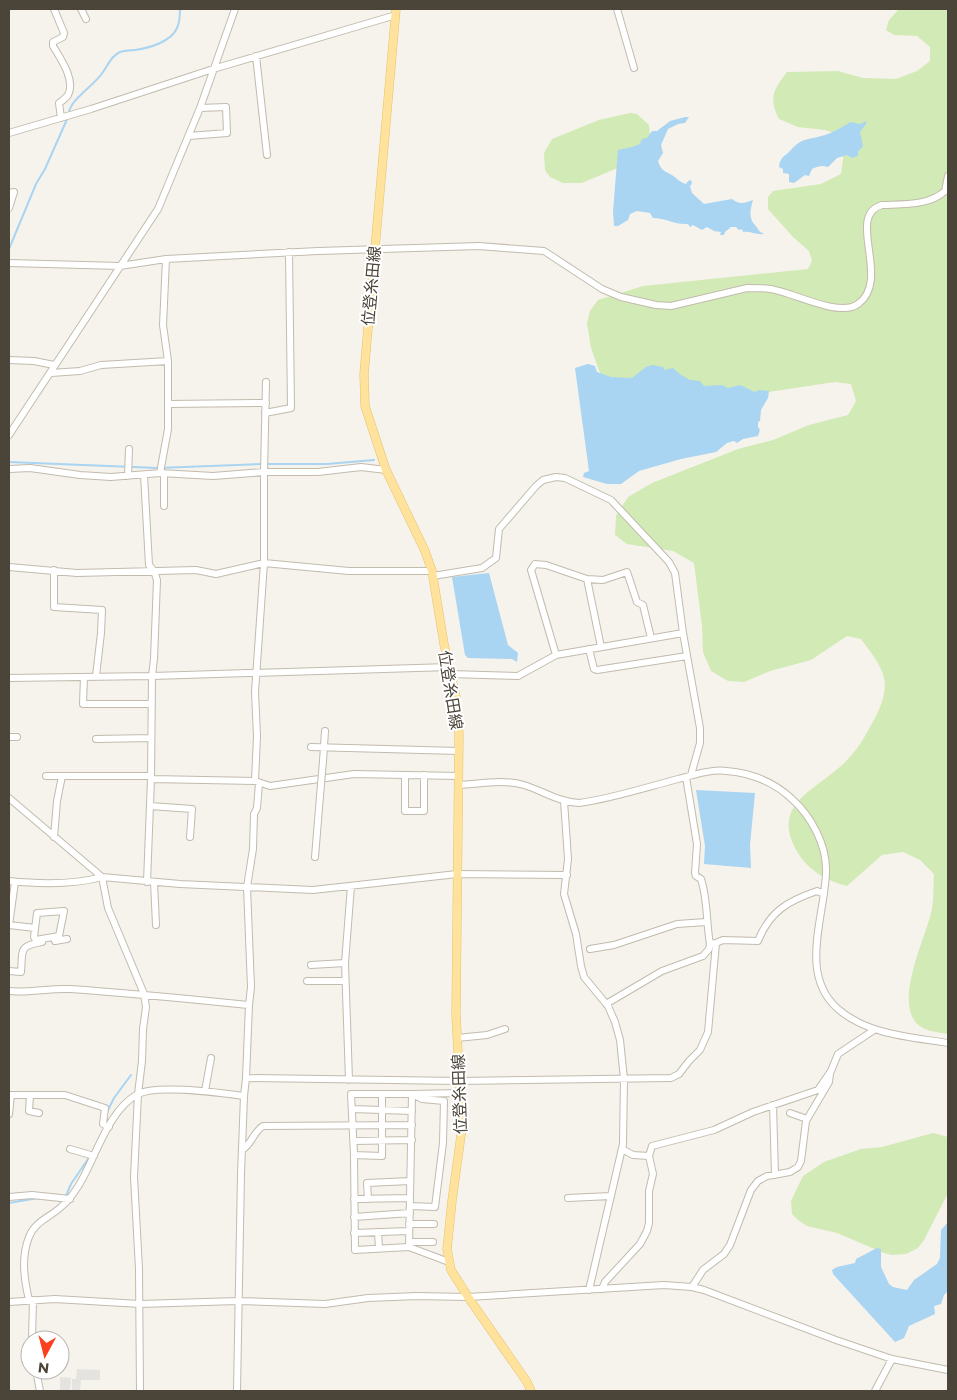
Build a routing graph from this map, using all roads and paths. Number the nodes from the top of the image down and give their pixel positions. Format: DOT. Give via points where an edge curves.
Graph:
graph roads {
  1 [pos="56,9"];
  2 [pos="81,9"];
  3 [pos="235,9"];
  4 [pos="617,9"];
  5 [pos="396,12"];
  6 [pos="86,19"];
  7 [pos="256,56"];
  8 [pos="634,68"];
  9 [pos="213,69"];
  10 [pos="200,108"];
  11 [pos="61,118"];
  12 [pos="9,132"];
  13 [pos="189,136"];
  14 [pos="267,155"];
  15 [pos="948,176"];
  16 [pos="9,192"];
  17 [pos="9,208"];
  18 [pos="374,249"];
  19 [pos="289,252"];
  20 [pos="166,259"];
  21 [pos="9,263"];
  22 [pos="120,266"];
  23 [pos="9,360"];
  24 [pos="168,361"];
  25 [pos="54,365"];
  26 [pos="51,373"];
  27 [pos="266,382"];
  28 [pos="266,403"];
  29 [pos="168,404"];
  30 [pos="266,413"];
  31 [pos="9,435"];
  32 [pos="129,449"];
  33 [pos="9,469"];
  34 [pos="386,470"];
  35 [pos="264,472"];
  36 [pos="162,473"];
  37 [pos="144,475"];
  38 [pos="128,476"];
  39 [pos="164,506"];
  40 [pos="264,563"];
  41 [pos="9,567"];
  42 [pos="54,570"];
  43 [pos="154,571"];
  44 [pos="433,573"];
  45 [pos="587,579"];
  46 [pos="683,633"];
  47 [pos="651,638"];
  48 [pos="601,647"];
  49 [pos="589,649"];
  50 [pos="556,655"];
  51 [pos="687,656"];
  52 [pos="450,670"];
  53 [pos="257,672"];
  54 [pos="84,676"];
  55 [pos="96,676"];
  56 [pos="152,676"];
  57 [pos="9,678"];
  58 [pos="152,704"];
  59 [pos="325,731"];
  60 [pos="9,737"];
  61 [pos="17,737"];
  62 [pos="96,738"];
  63 [pos="152,738"];
  64 [pos="311,747"];
  65 [pos="324,748"];
  66 [pos="459,751"];
  67 [pos="404,775"];
  68 [pos="424,775"];
  69 [pos="46,776"];
  70 [pos="62,776"];
  71 [pos="458,776"];
  72 [pos="689,776"];
  73 [pos="151,778"];
  74 [pos="257,782"];
  75 [pos="458,785"];
  76 [pos="9,798"];
  77 [pos="564,801"];
  78 [pos="150,806"];
  79 [pos="54,837"];
  80 [pos="190,837"];
  81 [pos="315,857"];
  82 [pos="457,874"];
  83 [pos="567,875"];
  84 [pos="102,877"];
  85 [pos="12,881"];
  86 [pos="150,882"];
  87 [pos="351,886"];
  88 [pos="248,888"];
  89 [pos="824,894"];
  90 [pos="706,922"];
  91 [pos="9,925"];
  92 [pos="156,925"];
  93 [pos="35,928"];
  94 [pos="67,939"];
  95 [pos="713,944"];
  96 [pos="590,949"];
  97 [pos="345,963"];
  98 [pos="311,965"];
  99 [pos="9,971"];
  100 [pos="307,981"];
  101 [pos="345,981"];
  102 [pos="9,991"];
  103 [pos="144,994"];
  104 [pos="606,1004"];
  105 [pos="249,1005"];
  106 [pos="505,1029"];
  107 [pos="874,1030"];
  108 [pos="457,1038"];
  109 [pos="948,1043"];
  110 [pos="211,1058"];
  111 [pos="831,1071"];
  112 [pos="246,1078"];
  113 [pos="624,1079"];
  114 [pos="349,1080"];
  115 [pos="460,1081"];
  116 [pos="205,1091"];
  117 [pos="460,1093"];
  118 [pos="138,1094"];
  119 [pos="382,1094"];
  120 [pos="412,1094"];
  121 [pos="10,1095"];
  122 [pos="30,1095"];
  123 [pos="244,1096"];
  124 [pos="773,1105"];
  125 [pos="352,1109"];
  126 [pos="382,1110"];
  127 [pos="412,1110"];
  128 [pos="39,1113"];
  129 [pos="790,1113"];
  130 [pos="9,1114"];
  131 [pos="807,1119"];
  132 [pos="412,1125"];
  133 [pos="353,1126"];
  134 [pos="382,1126"];
  135 [pos="109,1127"];
  136 [pos="354,1140"];
  137 [pos="382,1140"];
  138 [pos="412,1140"];
  139 [pos="70,1149"];
  140 [pos="622,1149"];
  141 [pos="242,1150"];
  142 [pos="94,1156"];
  143 [pos="354,1156"];
  144 [pos="649,1156"];
  145 [pos="775,1175"];
  146 [pos="410,1181"];
  147 [pos="9,1196"];
  148 [pos="611,1196"];
  149 [pos="410,1198"];
  150 [pos="568,1198"];
  151 [pos="70,1199"];
  152 [pos="354,1199"];
  153 [pos="368,1199"];
  154 [pos="410,1210"];
  155 [pos="354,1217"];
  156 [pos="434,1224"];
  157 [pos="409,1227"];
  158 [pos="378,1232"];
  159 [pos="354,1233"];
  160 [pos="433,1242"];
  161 [pos="409,1244"];
  162 [pos="379,1248"];
  163 [pos="449,1262"];
  164 [pos="692,1286"];
  165 [pos="602,1289"];
  166 [pos="589,1290"];
  167 [pos="468,1297"];
  168 [pos="31,1300"];
  169 [pos="238,1301"];
  170 [pos="9,1302"];
  171 [pos="140,1304"];
  172 [pos="32,1330"];
  173 [pos="892,1359"];
  174 [pos="948,1370"];
  175 [pos="140,1391"];
  176 [pos="238,1391"];
  177 [pos="531,1391"];
  178 [pos="875,1391"];
  1 -- 11 [label="street" via="64,33 53,42 53,46 69,76 70,87 68,95 59,103"];
  2 -- 6 [label="street"];
  3 -- 9 [label="street"];
  4 -- 8 [label="street"];
  5 -- 7 [label="street"];
  5 -- 18 [label="main road, 位登糸田線"];
  7 -- 9 [label="street"];
  7 -- 14 [label="street"];
  9 -- 10 [label="street"];
  9 -- 11 [label="street"];
  10 -- 13 [label="street"];
  10 -- 13 [label="street" via="226,107 227,133"];
  11 -- 12 [label="street"];
  13 -- 22 [label="street" via="158,209"];
  15 -- 18 [label="street" via="945,191 934,199 882,205 870,213 867,230 872,283 867,296 859,304 846,309 758,288 672,306 656,305 629,300 602,289 544,251 479,246"];
  16 -- 17 [label="street" via="14,192"];
  18 -- 19 [label="street"];
  18 -- 34 [label="main road, 位登糸田線" via="364,374 365,406"];
  19 -- 20 [label="street"];
  19 -- 30 [label="street" via="291,408"];
  20 -- 22 [label="street"];
  20 -- 24 [label="street" via="163,325"];
  21 -- 22 [label="street"];
  22 -- 25 [label="street"];
  23 -- 25 [label="street"];
  24 -- 26 [label="street" via="101,365 80,371"];
  24 -- 29 [label="street"];
  25 -- 26 [label="street"];
  26 -- 31 [label="street"];
  27 -- 28 [label="street"];
  28 -- 29 [label="street"];
  28 -- 30 [label="street"];
  29 -- 36 [label="street"];
  30 -- 35 [label="street"];
  32 -- 38 [label="street"];
  33 -- 38 [label="street"];
  34 -- 35 [label="street" via="361,467 318,472"];
  34 -- 44 [label="main road, 位登糸田線"];
  35 -- 36 [label="street" via="213,476"];
  35 -- 40 [label="street"];
  36 -- 37 [label="street"];
  36 -- 39 [label="street"];
  37 -- 38 [label="street"];
  37 -- 43 [label="street" via="149,565"];
  40 -- 43 [label="street" via="216,574 196,570"];
  40 -- 44 [label="street" via="349,571"];
  40 -- 53 [label="street"];
  41 -- 42 [label="street"];
  42 -- 43 [label="street" via="77,573"];
  42 -- 55 [label="street" via="54,607 102,610"];
  43 -- 56 [label="street" via="157,580"];
  44 -- 46 [label="street" via="482,568 496,558 499,529 536,486 543,480 565,478 611,500 669,562 675,573"];
  44 -- 52 [label="main road, 位登糸田線"];
  45 -- 47 [label="street" via="602,580 627,572 637,602 643,605"];
  45 -- 48 [label="street"];
  45 -- 50 [label="street" via="546,565 532,566"];
  46 -- 47 [label="street"];
  46 -- 51 [label="street"];
  47 -- 48 [label="street"];
  48 -- 49 [label="street"];
  49 -- 50 [label="street"];
  49 -- 51 [label="street" via="597,670"];
  50 -- 52 [label="street" via="518,676"];
  51 -- 72 [label="street" via="700,728 700,742"];
  52 -- 53 [label="street"];
  52 -- 66 [label="main road, 位登糸田線" via="456,698"];
  53 -- 56 [label="street"];
  53 -- 74 [label="street"];
  54 -- 55 [label="street"];
  54 -- 57 [label="street"];
  54 -- 58 [label="street" via="82,704"];
  55 -- 56 [label="street"];
  56 -- 58 [label="street"];
  58 -- 63 [label="street"];
  59 -- 65 [label="street"];
  60 -- 61 [label="street"];
  62 -- 63 [label="street"];
  63 -- 73 [label="street"];
  64 -- 65 [label="street"];
  65 -- 66 [label="street"];
  65 -- 81 [label="street, bridge"];
  66 -- 71 [label="main road, 位登糸田線"];
  67 -- 68 [label="street"];
  67 -- 68 [label="street" via="405,811 424,811"];
  67 -- 74 [label="street" via="354,774 270,786"];
  68 -- 71 [label="street"];
  69 -- 70 [label="street"];
  70 -- 73 [label="street"];
  70 -- 79 [label="street"];
  71 -- 75 [label="main road, 位登糸田線"];
  72 -- 77 [label="street" via="585,802"];
  72 -- 89 [label="street" via="724,770 745,774 772,785 798,805 816,830 822,849 826,870"];
  72 -- 90 [label="street" via="697,844 695,873 705,891"];
  73 -- 74 [label="street"];
  73 -- 78 [label="street"];
  74 -- 88 [label="street"];
  75 -- 77 [label="street" via="517,784"];
  75 -- 82 [label="main road, 位登糸田線"];
  76 -- 79 [label="street"];
  77 -- 83 [label="street"];
  78 -- 80 [label="street" via="192,809"];
  78 -- 86 [label="street"];
  79 -- 84 [label="street"];
  82 -- 83 [label="street"];
  82 -- 87 [label="street"];
  82 -- 108 [label="main road, 位登糸田線"];
  83 -- 104 [label="street" via="564,894 576,934 582,972"];
  84 -- 85 [label="street" via="66,882"];
  84 -- 86 [label="street"];
  84 -- 103 [label="street" via="108,908"];
  85 -- 91 [label="street"];
  86 -- 88 [label="street"];
  86 -- 92 [label="street"];
  87 -- 88 [label="street" via="313,890"];
  87 -- 97 [label="street"];
  88 -- 105 [label="street"];
  89 -- 95 [label="street" via="817,891 790,902 764,925 758,940 723,940"];
  89 -- 107 [label="street" via="816,946 822,987 837,1008"];
  90 -- 95 [label="street"];
  90 -- 96 [label="street" via="677,924 614,945"];
  91 -- 93 [label="street"];
  93 -- 93 [label="street" via="37,913 64,911 60,936 36,940"];
  94 -- 99 [label="street" via="27,944 20,972"];
  95 -- 104 [label="street" via="703,956 662,971"];
  95 -- 113 [label="street" via="709,1025 700,1050 679,1074 671,1078"];
  97 -- 98 [label="street"];
  97 -- 101 [label="street"];
  100 -- 101 [label="street"];
  101 -- 114 [label="street"];
  102 -- 103 [label="street" via="67,988"];
  103 -- 105 [label="street"];
  103 -- 118 [label="street" via="146,1007"];
  104 -- 113 [label="street" via="620,1040"];
  105 -- 112 [label="street"];
  106 -- 108 [label="street" via="487,1035"];
  107 -- 109 [label="street"];
  107 -- 111 [label="street" via="838,1054"];
  108 -- 115 [label="main road, 位登糸田線"];
  110 -- 116 [label="street"];
  111 -- 124 [label="street" via="818,1090"];
  111 -- 131 [label="street" via="829,1082"];
  112 -- 114 [label="street"];
  112 -- 123 [label="street"];
  113 -- 115 [label="street"];
  113 -- 140 [label="street"];
  114 -- 115 [label="street"];
  115 -- 117 [label="main road, 位登糸田線"];
  116 -- 118 [label="street" via="148,1091"];
  116 -- 123 [label="street"];
  117 -- 120 [label="street"];
  117 -- 163 [label="main road, 位登糸田線" via="462,1128 447,1249"];
  118 -- 135 [label="street" via="122,1105"];
  118 -- 171 [label="street" via="134,1177"];
  119 -- 120 [label="street"];
  119 -- 125 [label="street" via="351,1094"];
  119 -- 126 [label="street"];
  120 -- 127 [label="street"];
  120 -- 154 [label="street" via="422,1099 444,1100 443,1144 435,1207"];
  121 -- 122 [label="street"];
  121 -- 130 [label="street"];
  122 -- 128 [label="street" via="28,1111"];
  122 -- 135 [label="street" via="65,1095 105,1108 103,1124"];
  123 -- 141 [label="street"];
  124 -- 144 [label="street" via="714,1130 652,1146"];
  124 -- 145 [label="street"];
  125 -- 126 [label="street"];
  125 -- 133 [label="street"];
  126 -- 127 [label="street"];
  126 -- 134 [label="street"];
  127 -- 132 [label="street"];
  129 -- 131 [label="street"];
  131 -- 145 [label="street" via="798,1167"];
  132 -- 134 [label="street"];
  132 -- 138 [label="street"];
  133 -- 134 [label="street"];
  133 -- 136 [label="street"];
  133 -- 141 [label="street" via="264,1126"];
  134 -- 137 [label="street"];
  135 -- 142 [label="street"];
  136 -- 137 [label="street"];
  136 -- 143 [label="street"];
  137 -- 138 [label="street"];
  137 -- 143 [label="street" via="382,1156"];
  138 -- 146 [label="street"];
  139 -- 142 [label="street"];
  140 -- 144 [label="street" via="633,1155"];
  140 -- 148 [label="street"];
  141 -- 169 [label="street"];
  142 -- 151 [label="street"];
  143 -- 152 [label="street"];
  144 -- 165 [label="street" via="653,1174 648,1191 647,1231"];
  145 -- 164 [label="street" via="758,1181 751,1190 730,1245 724,1254 703,1270"];
  146 -- 149 [label="street"];
  146 -- 153 [label="street" via="367,1183"];
  147 -- 151 [label="street"];
  148 -- 150 [label="street"];
  148 -- 166 [label="street"];
  149 -- 153 [label="street"];
  149 -- 154 [label="street"];
  151 -- 168 [label="street" via="30,1234 23,1278"];
  152 -- 153 [label="street"];
  152 -- 155 [label="street"];
  154 -- 155 [label="street"];
  154 -- 157 [label="street"];
  155 -- 159 [label="street"];
  156 -- 157 [label="street"];
  157 -- 158 [label="street"];
  157 -- 161 [label="street"];
  158 -- 159 [label="street"];
  158 -- 162 [label="street"];
  159 -- 162 [label="street" via="355,1250"];
  160 -- 161 [label="street"];
  161 -- 162 [label="street"];
  161 -- 163 [label="street"];
  163 -- 167 [label="main road, 位登糸田線"];
  164 -- 165 [label="street"];
  164 -- 173 [label="street"];
  165 -- 166 [label="street"];
  166 -- 167 [label="street"];
  167 -- 169 [label="street" via="368,1298 325,1304"];
  167 -- 177 [label="main road, 位登糸田線"];
  168 -- 170 [label="street"];
  168 -- 171 [label="street"];
  168 -- 172 [label="street"];
  169 -- 171 [label="street"];
  169 -- 176 [label="street"];
  171 -- 175 [label="street"];
  173 -- 174 [label="street"];
  173 -- 178 [label="street"];
}
